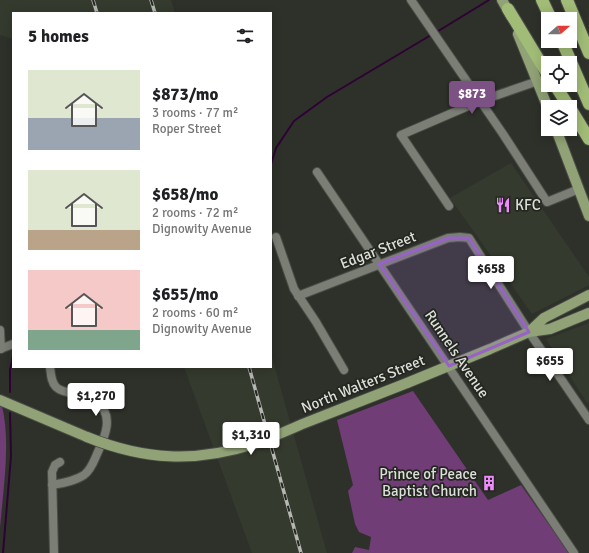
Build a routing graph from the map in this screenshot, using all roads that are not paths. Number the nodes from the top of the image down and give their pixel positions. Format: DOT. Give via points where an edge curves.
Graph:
graph roads {
  1 [pos="411,0"];
  2 [pos="542,0"];
  3 [pos="567,0"];
  4 [pos="505,5"];
  5 [pos="548,12"];
  6 [pos="565,48"];
  7 [pos="589,53"];
  8 [pos="541,74"];
  9 [pos="541,79"];
  10 [pos="480,101"];
  11 [pos="589,104"];
  12 [pos="577,119"];
  13 [pos="559,136"];
  14 [pos="589,139"];
  15 [pos="317,172"];
  16 [pos="577,185"];
  17 [pos="589,196"];
  18 [pos="449,206"];
  19 [pos="589,216"];
  20 [pos="276,237"];
  21 [pos="379,264"];
  22 [pos="589,295"];
  23 [pos="298,296"];
  24 [pos="589,313"];
  25 [pos="0,330"];
  26 [pos="529,332"];
  27 [pos="6,347"];
  28 [pos="449,366"];
  29 [pos="50,368"];
  30 [pos="344,370"];
  31 [pos="0,400"];
  32 [pos="589,420"];
  33 [pos="60,462"];
  34 [pos="52,485"];
  35 [pos="54,553"];
  36 [pos="574,553"];
  1 -- 10 [label="street"];
  2 -- 5 [label="highway"];
  3 -- 7 [label="highway"];
  4 -- 8 [label="highway"];
  6 -- 11 [label="highway"];
  9 -- 10 [label="street"];
  10 -- 16 [label="street" via="547,202"];
  10 -- 18 [label="street" via="400,134"];
  12 -- 14 [label="highway"];
  13 -- 16 [label="main road"];
  15 -- 21 [label="street, Runnels Avenue"];
  16 -- 17 [label="main road"];
  16 -- 19 [label="main road"];
  20 -- 23 [label="street"];
  21 -- 23 [label="street, Edgar Street"];
  21 -- 26 [label="street, Edgar Street" via="448,238 468,238"];
  21 -- 28 [label="street, Runnels Avenue"];
  22 -- 26 [label="main road, North Walters Street" via="544,318"];
  23 -- 30 [label="street"];
  24 -- 26 [label="main road, North Walters Street" via="550,329"];
  25 -- 27 [label="street"];
  26 -- 28 [label="main road, North Walters Street"];
  26 -- 32 [label="street"];
  28 -- 31 [label="main road, North Walters Street, bridge" via="254,444 193,457 141,454 108,445"];
  28 -- 36 [label="street, Runnels Avenue"];
  29 -- 34 [label="street" via="50,376 56,387 98,402 105,412 107,424 105,436 87,472 74,480"];
  33 -- 34 [label="street" via="55,465 52,472"];
  34 -- 35 [label="street"];
}
